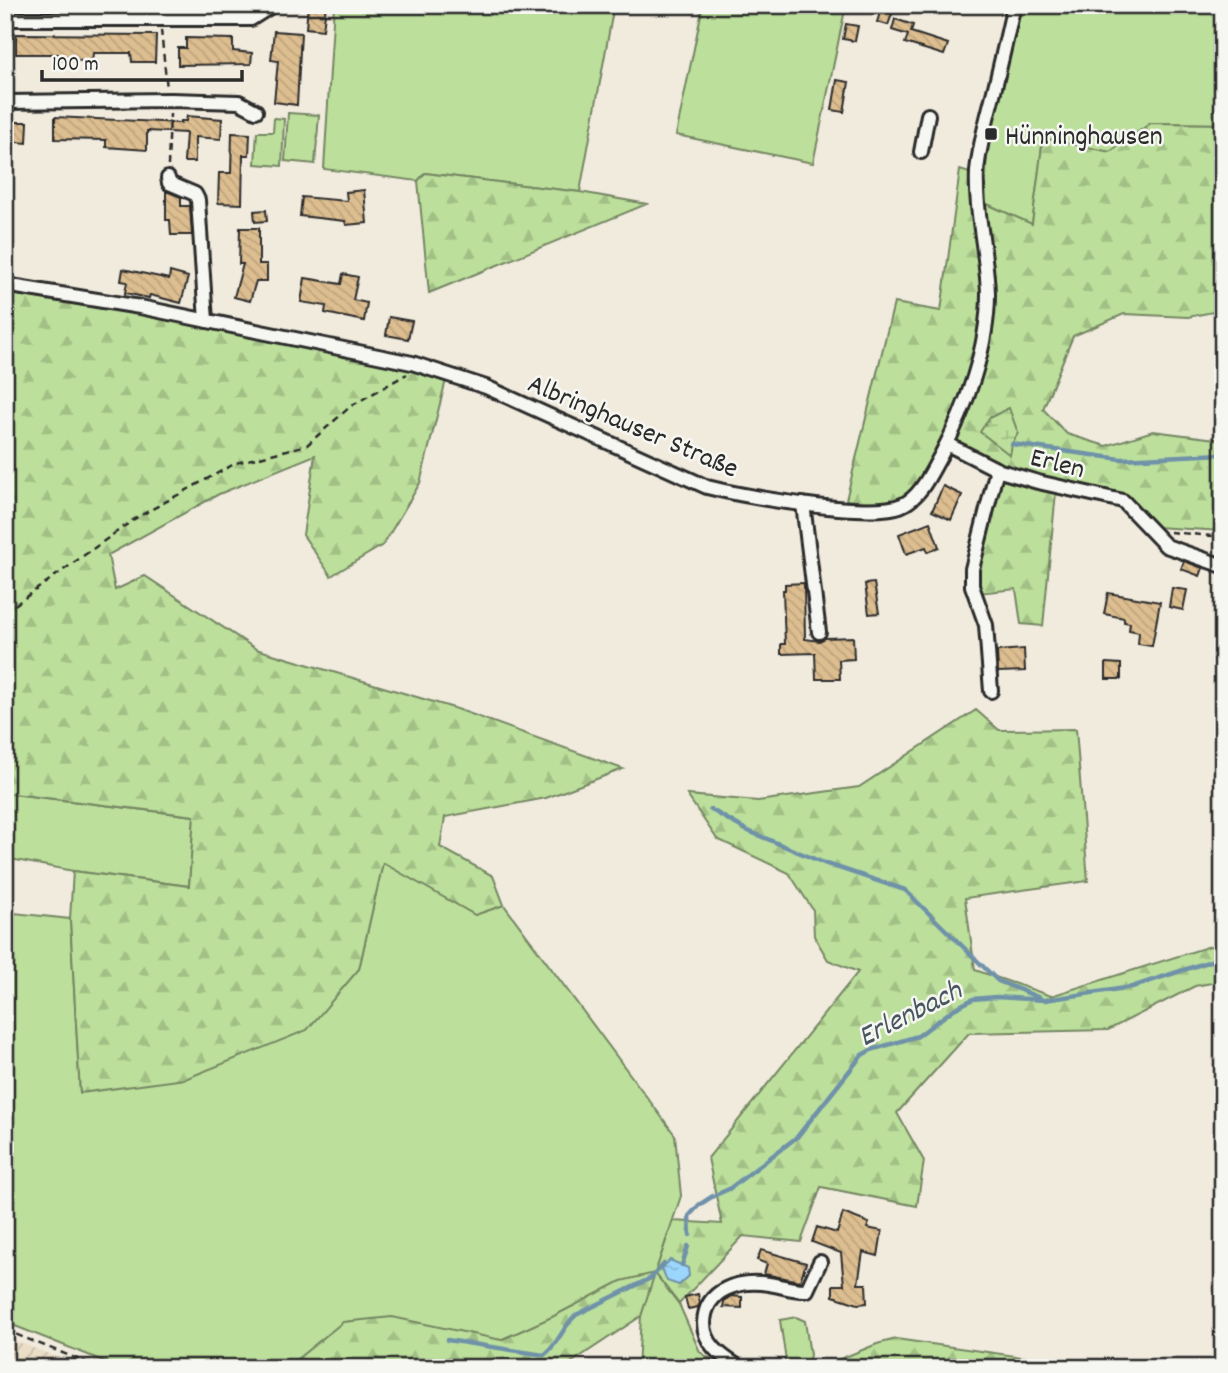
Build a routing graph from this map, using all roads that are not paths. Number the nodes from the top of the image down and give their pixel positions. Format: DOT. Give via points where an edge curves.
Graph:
graph roads {
  1 [pos="1014,5"];
  2 [pos="267,8"];
  3 [pos="6,19"];
  4 [pos="5,102"];
  5 [pos="256,111"];
  6 [pos="928,115"];
  7 [pos="921,152"];
  8 [pos="169,178"];
  9 [pos="5,285"];
  10 [pos="206,321"];
  11 [pos="947,444"];
  12 [pos="998,469"];
  13 [pos="803,504"];
  14 [pos="1223,566"];
  15 [pos="819,632"];
  16 [pos="991,691"];
  17 [pos="820,1262"];
  18 [pos="740,1368"];
  1 -- 11 [label="street, Albringhauser Straße" via="978,171 988,293 986,328 979,363"];
  2 -- 3 [label="street" via="251,19"];
  4 -- 5 [label="street" via="239,102"];
  6 -- 7 [label="street"];
  8 -- 10 [label="street" via="169,183 195,194 198,200"];
  9 -- 10 [label="street, Albringhauser Straße"];
  10 -- 13 [label="street, Albringhauser Straße" via="412,363 486,387 707,487"];
  11 -- 12 [label="street, Erlen"];
  11 -- 13 [label="street, Albringhauser Straße" via="927,480 903,505 870,509"];
  12 -- 14 [label="street, Erlen" via="1123,502 1166,546"];
  12 -- 16 [label="street" via="972,569 972,586 986,625"];
  13 -- 15 [label="street"];
  17 -- 18 [label="street" via="807,1290 751,1282 722,1290 712,1298 705,1331 716,1351"];
}
